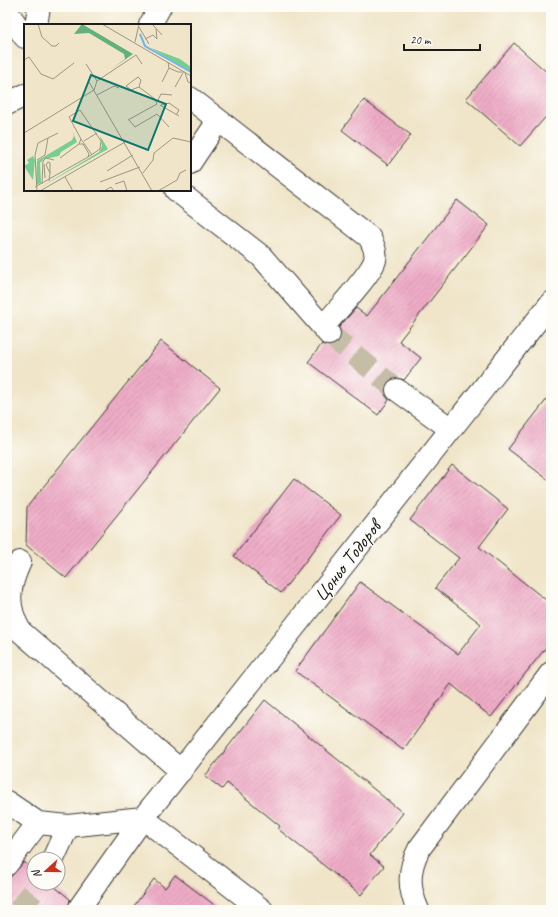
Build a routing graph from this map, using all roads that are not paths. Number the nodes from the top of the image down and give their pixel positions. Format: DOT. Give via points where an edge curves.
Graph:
graph roads {
  1 [pos="39,7"];
  2 [pos="160,7"];
  3 [pos="7,12"];
  4 [pos="36,24"];
  5 [pos="151,24"];
  6 [pos="24,36"];
  7 [pos="191,99"];
  8 [pos="218,121"];
  9 [pos="191,162"];
  10 [pos="177,191"];
  11 [pos="551,303"];
  12 [pos="397,390"];
  13 [pos="451,429"];
  14 [pos="20,562"];
  15 [pos="551,673"];
  16 [pos="181,771"];
  17 [pos="7,802"];
  18 [pos="144,818"];
  19 [pos="38,823"];
  20 [pos="68,826"];
  21 [pos="57,851"];
  22 [pos="7,864"];
  23 [pos="80,907"];
  24 [pos="262,910"];
  25 [pos="418,910"];
  1 -- 4 [label="street"];
  2 -- 5 [label="street"];
  3 -- 6 [label="street"];
  7 -- 8 [label="street"];
  8 -- 9 [label="street"];
  8 -- 10 [label="street" via="369,237 375,252 372,268 326,331 260,256"];
  11 -- 13 [label="street, Цоньо Тодоров"];
  12 -- 13 [label="street"];
  13 -- 16 [label="street, Цоньо Тодоров"];
  14 -- 16 [label="street" via="12,579 10,598 12,617 20,631"];
  15 -- 25 [label="street" via="419,849 413,860 409,878 412,897"];
  16 -- 18 [label="street, Цоньо Тодоров"];
  17 -- 19 [label="street"];
  18 -- 20 [label="street"];
  18 -- 23 [label="street, Цоньо Тодоров"];
  18 -- 24 [label="street"];
  19 -- 20 [label="street"];
  19 -- 22 [label="street"];
  20 -- 21 [label="street"];
}
